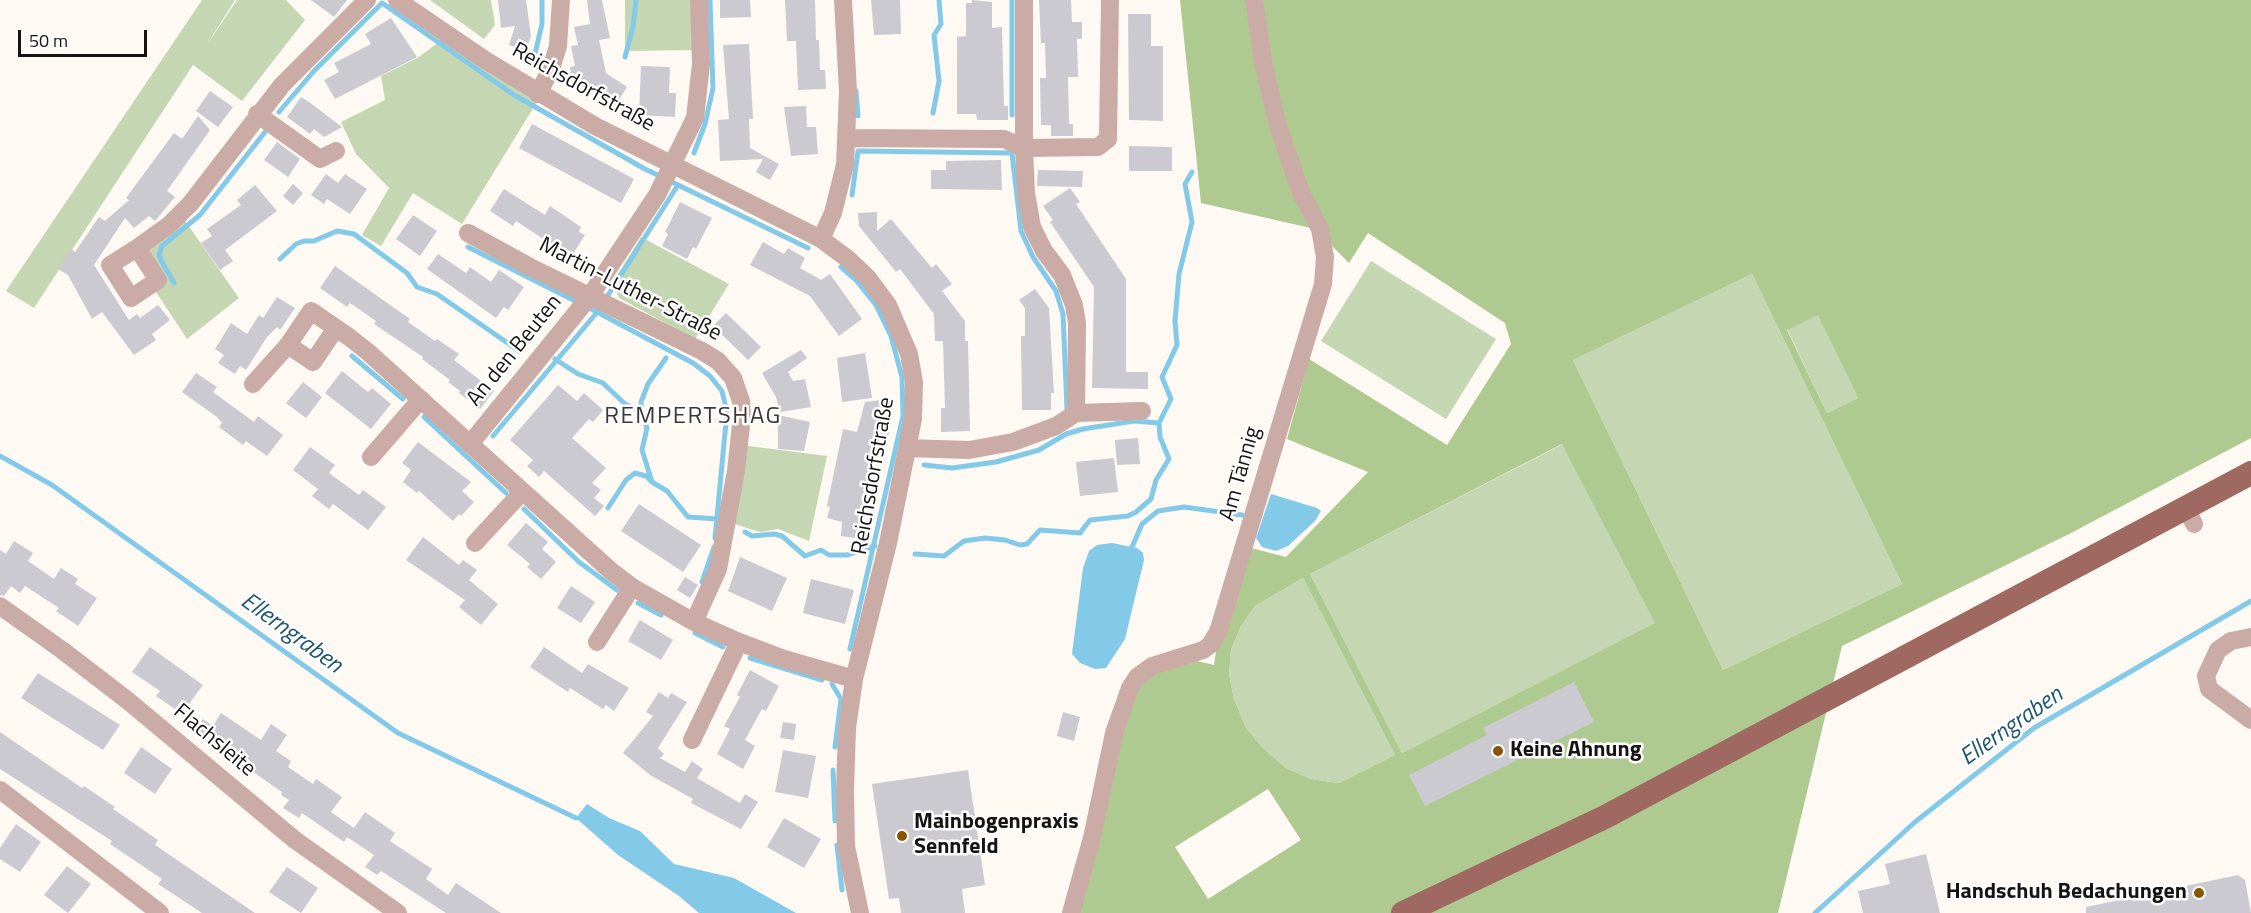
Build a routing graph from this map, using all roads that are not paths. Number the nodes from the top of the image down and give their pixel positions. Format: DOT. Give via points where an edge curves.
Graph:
graph roads {
  1 [pos="367,0"];
  2 [pos="397,0"];
  3 [pos="561,0"];
  4 [pos="699,0"];
  5 [pos="843,0"];
  6 [pos="1024,0"];
  7 [pos="1110,0"];
  8 [pos="1254,0"];
  9 [pos="538,94"];
  10 [pos="257,114"];
  11 [pos="847,138"];
  12 [pos="1024,148"];
  13 [pos="336,151"];
  14 [pos="672,164"];
  15 [pos="468,233"];
  16 [pos="820,240"];
  17 [pos="137,248"];
  18 [pos="590,296"];
  19 [pos="336,328"];
  20 [pos="288,345"];
  21 [pos="253,384"];
  22 [pos="421,399"];
  23 [pos="1142,411"];
  24 [pos="1076,413"];
  25 [pos="470,444"];
  26 [pos="907,448"];
  27 [pos="371,457"];
  28 [pos="2251,473"];
  29 [pos="522,492"];
  30 [pos="475,543"];
  31 [pos="632,587"];
  32 [pos="0,606"];
  33 [pos="694,622"];
  34 [pos="2251,637"];
  35 [pos="597,642"];
  36 [pos="739,642"];
  37 [pos="854,679"];
  38 [pos="2251,720"];
  39 [pos="692,740"];
  40 [pos="0,790"];
  41 [pos="1418,910"];
  42 [pos="160,913"];
  43 [pos="398,913"];
  44 [pos="860,913"];
  45 [pos="1071,913"];
  1 -- 10 [label="street"];
  2 -- 9 [label="street, Reichsdorfstraße"];
  3 -- 9 [label="street" via="558,46"];
  4 -- 14 [label="street, An den Beuten" via="700,92 695,118"];
  5 -- 11 [label="street"];
  6 -- 12 [label="street"];
  7 -- 12 [label="street" via="1108,139 1098,147"];
  8 -- 45 [label="street, Am Tännig" via="1278,126 1301,193 1320,229 1325,257 1323,284 1218,632 1203,650 1152,666 1130,688 1114,733"];
  9 -- 14 [label="street, Reichsdorfstraße"];
  10 -- 13 [label="street" via="320,159"];
  10 -- 17 [label="street" via="191,203 170,225"];
  11 -- 12 [label="street" via="1004,139"];
  11 -- 16 [label="street" via="841,188"];
  12 -- 24 [label="street" via="1032,227 1062,275 1074,305"];
  14 -- 16 [label="street, Reichsdorfstraße"];
  14 -- 18 [label="street, An den Beuten" via="638,227"];
  15 -- 18 [label="street, Martin-Luther-Straße"];
  16 -- 26 [label="street, Reichsdorfstraße" via="868,278 899,328 914,382"];
  18 -- 25 [label="street, An den Beuten"];
  18 -- 33 [label="street, Martin-Luther-Straße" via="702,351 727,370 737,388 742,409 741,435 727,524 718,569"];
  19 -- 20 [label="street" via="311,311"];
  19 -- 20 [label="street" via="313,362"];
  19 -- 22 [label="street"];
  20 -- 21 [label="street"];
  22 -- 25 [label="street"];
  22 -- 27 [label="street"];
  23 -- 24 [label="street"];
  24 -- 26 [label="street" via="1056,426 1013,442 969,450"];
  25 -- 29 [label="street"];
  26 -- 37 [label="street, Reichsdorfstraße"];
  28 -- 41 [label="main road" via="2190,516"];
  29 -- 30 [label="street"];
  29 -- 31 [label="street"];
  31 -- 33 [label="street"];
  31 -- 35 [label="street"];
  32 -- 43 [label="street, Flachsleite" via="127,700 295,840"];
  33 -- 36 [label="street"];
  34 -- 38 [label="street" via="2231,641 2218,650 2206,676 2209,689"];
  36 -- 37 [label="street"];
  36 -- 39 [label="street"];
  37 -- 44 [label="street, Reichsdorfstraße" via="844,790 846,846"];
  40 -- 42 [label="street"];
}
